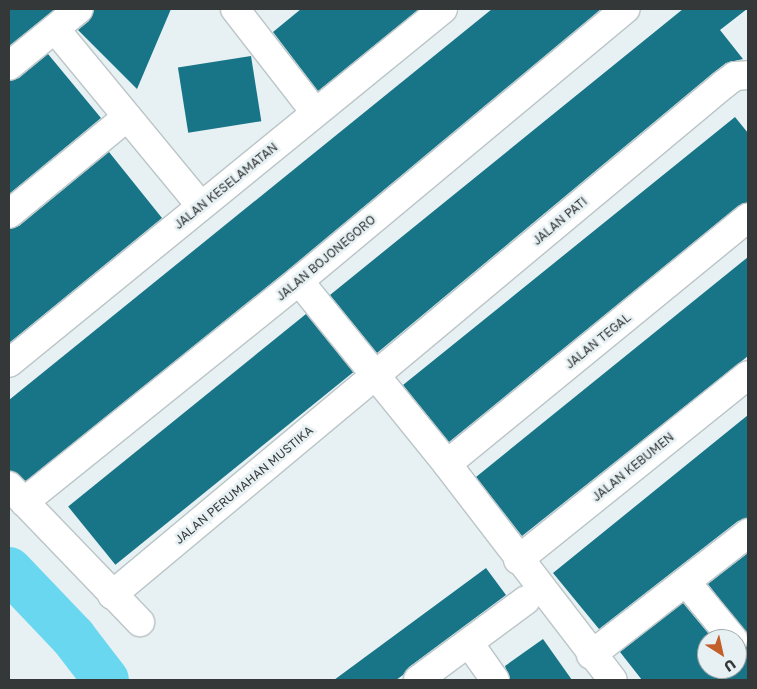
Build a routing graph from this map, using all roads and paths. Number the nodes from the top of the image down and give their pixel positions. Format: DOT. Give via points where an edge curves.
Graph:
graph roads {
  1 [pos="79,9"];
  2 [pos="443,9"];
  3 [pos="625,9"];
  4 [pos="245,12"];
  5 [pos="55,29"];
  6 [pos="9,66"];
  7 [pos="747,74"];
  8 [pos="315,112"];
  9 [pos="127,117"];
  10 [pos="200,206"];
  11 [pos="9,214"];
  12 [pos="748,218"];
  13 [pos="299,281"];
  14 [pos="9,363"];
  15 [pos="376,375"];
  16 [pos="748,375"];
  17 [pos="447,464"];
  18 [pos="16,494"];
  19 [pos="748,533"];
  20 [pos="518,560"];
  21 [pos="686,582"];
  22 [pos="112,595"];
  23 [pos="526,600"];
  24 [pos="140,622"];
  25 [pos="725,629"];
  26 [pos="469,643"];
  27 [pos="592,655"];
  28 [pos="418,680"];
  29 [pos="495,680"];
  30 [pos="613,680"];
  1 -- 5 [label="street"];
  2 -- 8 [label="street, JALAN KESELAMATAN"];
  3 -- 13 [label="street, JALAN BOJONEGORO"];
  4 -- 8 [label="street"];
  5 -- 6 [label="street"];
  5 -- 9 [label="street"];
  7 -- 15 [label="street, JALAN PATI" via="735,76 723,84"];
  8 -- 10 [label="street, JALAN KESELAMATAN"];
  9 -- 10 [label="street"];
  9 -- 11 [label="street"];
  10 -- 14 [label="street, JALAN KESELAMATAN"];
  12 -- 17 [label="street, JALAN TEGAL"];
  13 -- 15 [label="street"];
  13 -- 18 [label="street, JALAN BOJONEGORO"];
  15 -- 17 [label="street"];
  15 -- 22 [label="street, JALAN PERUMAHAN MUSTIKA"];
  16 -- 20 [label="street, JALAN KEBUMEN"];
  17 -- 20 [label="street"];
  18 -- 22 [label="street"];
  19 -- 21 [label="street"];
  20 -- 27 [label="street"];
  21 -- 25 [label="street"];
  21 -- 27 [label="street"];
  22 -- 24 [label="street"];
  23 -- 26 [label="street"];
  26 -- 28 [label="street"];
  26 -- 29 [label="street"];
  27 -- 30 [label="street"];
}
